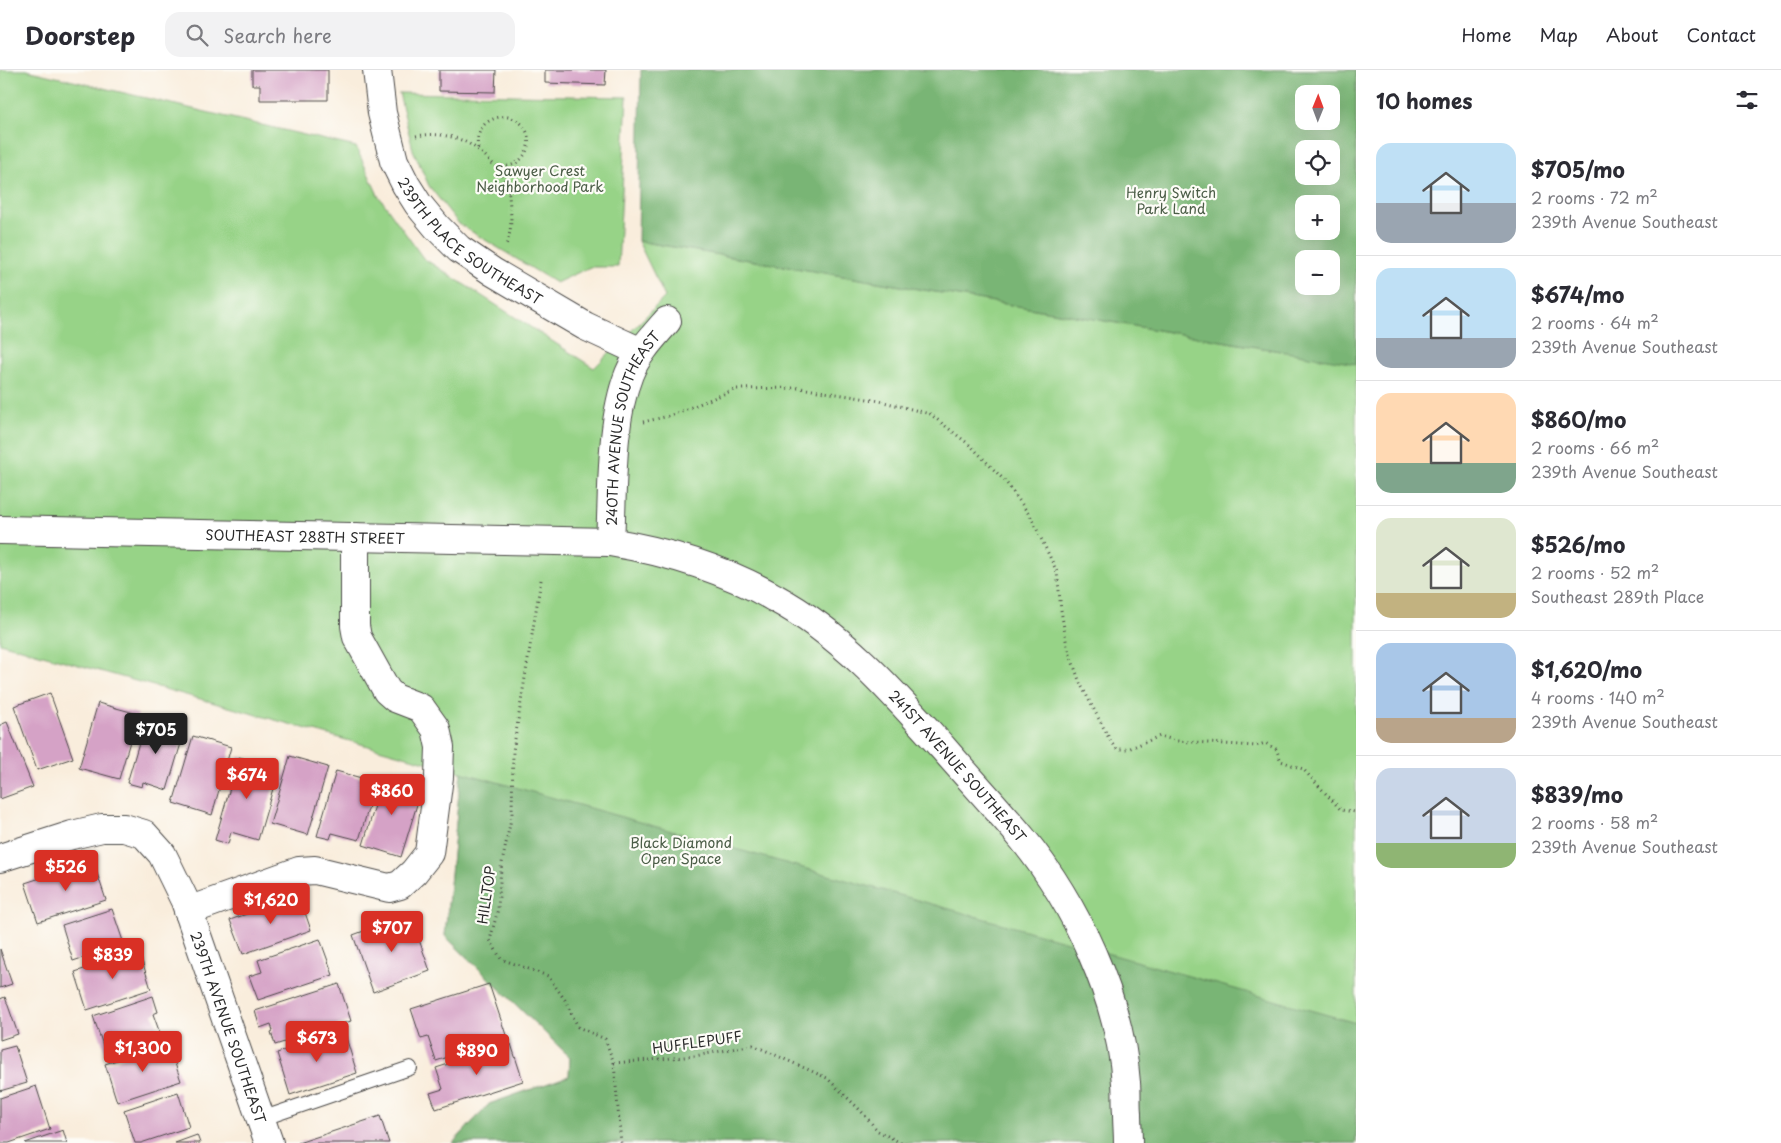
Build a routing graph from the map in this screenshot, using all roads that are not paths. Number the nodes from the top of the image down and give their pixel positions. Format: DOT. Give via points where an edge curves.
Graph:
graph roads {
  1 [pos="377,70"];
  2 [pos="667,320"];
  3 [pos="641,352"];
  4 [pos="0,530"];
  5 [pos="355,537"];
  6 [pos="610,542"];
  7 [pos="0,858"];
  8 [pos="188,911"];
  9 [pos="410,1068"];
  10 [pos="265,1131"];
  11 [pos="1128,1143"];
  1 -- 3 [label="street, 239TH PLACE SOUTHEAST" via="382,113 394,161 418,204 437,227 459,249 493,272 585,326"];
  2 -- 3 [label="street, 240TH AVENUE SOUTHEAST"];
  3 -- 6 [label="street, 240TH AVENUE SOUTHEAST" via="629,372 620,401"];
  4 -- 5 [label="street, SOUTHEAST 288TH STREET"];
  5 -- 6 [label="street, SOUTHEAST 288TH STREET"];
  5 -- 8 [label="street" via="357,637 387,691 395,698 421,708 436,729 440,747 439,777 429,853 400,885 389,888 315,870 299,871"];
  6 -- 11 [label="street, 241ST AVENUE SOUTHEAST" via="690,560 730,575 824,629 894,693 1023,840 1080,928 1112,1009 1126,1082"];
  7 -- 8 [label="street, 239TH AVENUE SOUTHEAST" via="72,834 102,828 124,828 144,834 162,854"];
  8 -- 10 [label="street, 239TH AVENUE SOUTHEAST"];
  9 -- 10 [label="lane"];
}
